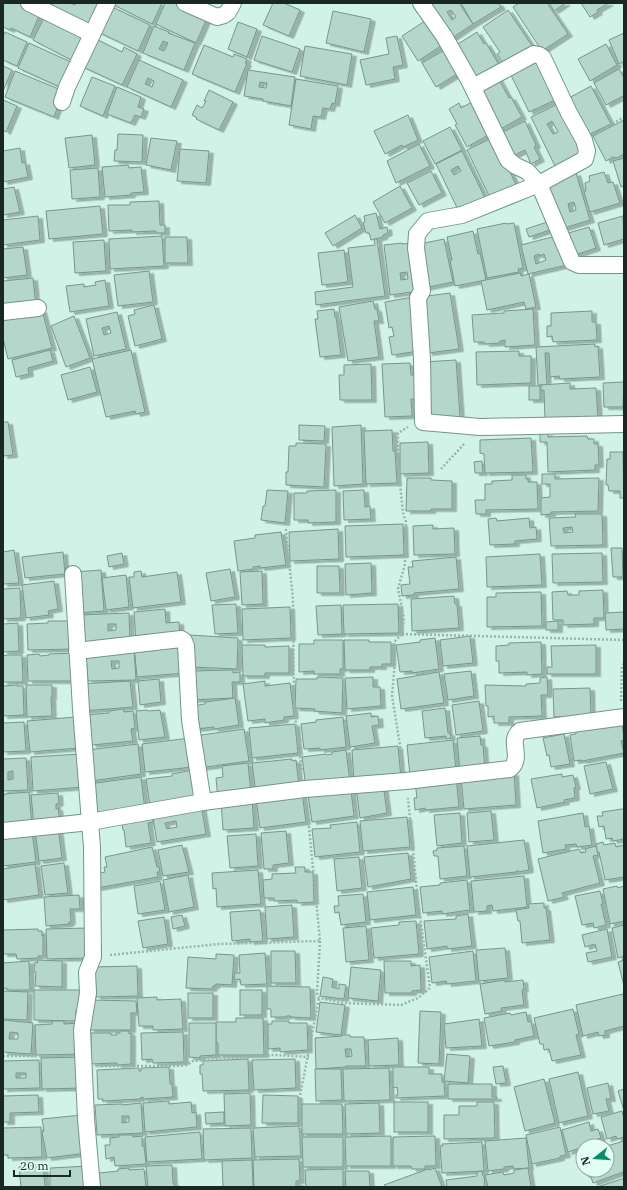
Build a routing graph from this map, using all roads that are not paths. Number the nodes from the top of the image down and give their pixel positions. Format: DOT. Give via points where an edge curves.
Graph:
graph roads {
  1 [pos="29,3"];
  2 [pos="107,3"];
  3 [pos="185,3"];
  4 [pos="233,3"];
  5 [pos="421,3"];
  6 [pos="92,34"];
  7 [pos="473,87"];
  8 [pos="62,102"];
  9 [pos="539,184"];
  10 [pos="624,265"];
  11 [pos="38,308"];
  12 [pos="3,312"];
  13 [pos="624,424"];
  14 [pos="72,574"];
  15 [pos="77,651"];
  16 [pos="624,716"];
  17 [pos="203,802"];
  18 [pos="90,822"];
  19 [pos="3,831"];
  20 [pos="92,1187"];
  1 -- 6 [label="street"];
  2 -- 6 [label="street"];
  3 -- 4 [label="street" via="216,17 228,12"];
  5 -- 7 [label="street" via="444,36"];
  6 -- 8 [label="street"];
  7 -- 9 [label="street" via="508,160 527,171"];
  7 -- 9 [label="street" via="534,54 543,58 587,151 585,159"];
  9 -- 10 [label="street" via="572,262 578,265"];
  9 -- 13 [label="street" via="462,215 428,222 417,234 416,248 422,290 418,298 424,422 480,427"];
  11 -- 12 [label="street"];
  14 -- 15 [label="street"];
  15 -- 17 [label="street" via="184,641 190,720"];
  15 -- 18 [label="street"];
  16 -- 17 [label="street" via="520,731 516,734 516,759 510,770 305,789"];
  17 -- 18 [label="street"];
  18 -- 19 [label="street"];
  18 -- 20 [label="street" via="93,957 87,972 88,993 82,1030"];
}
